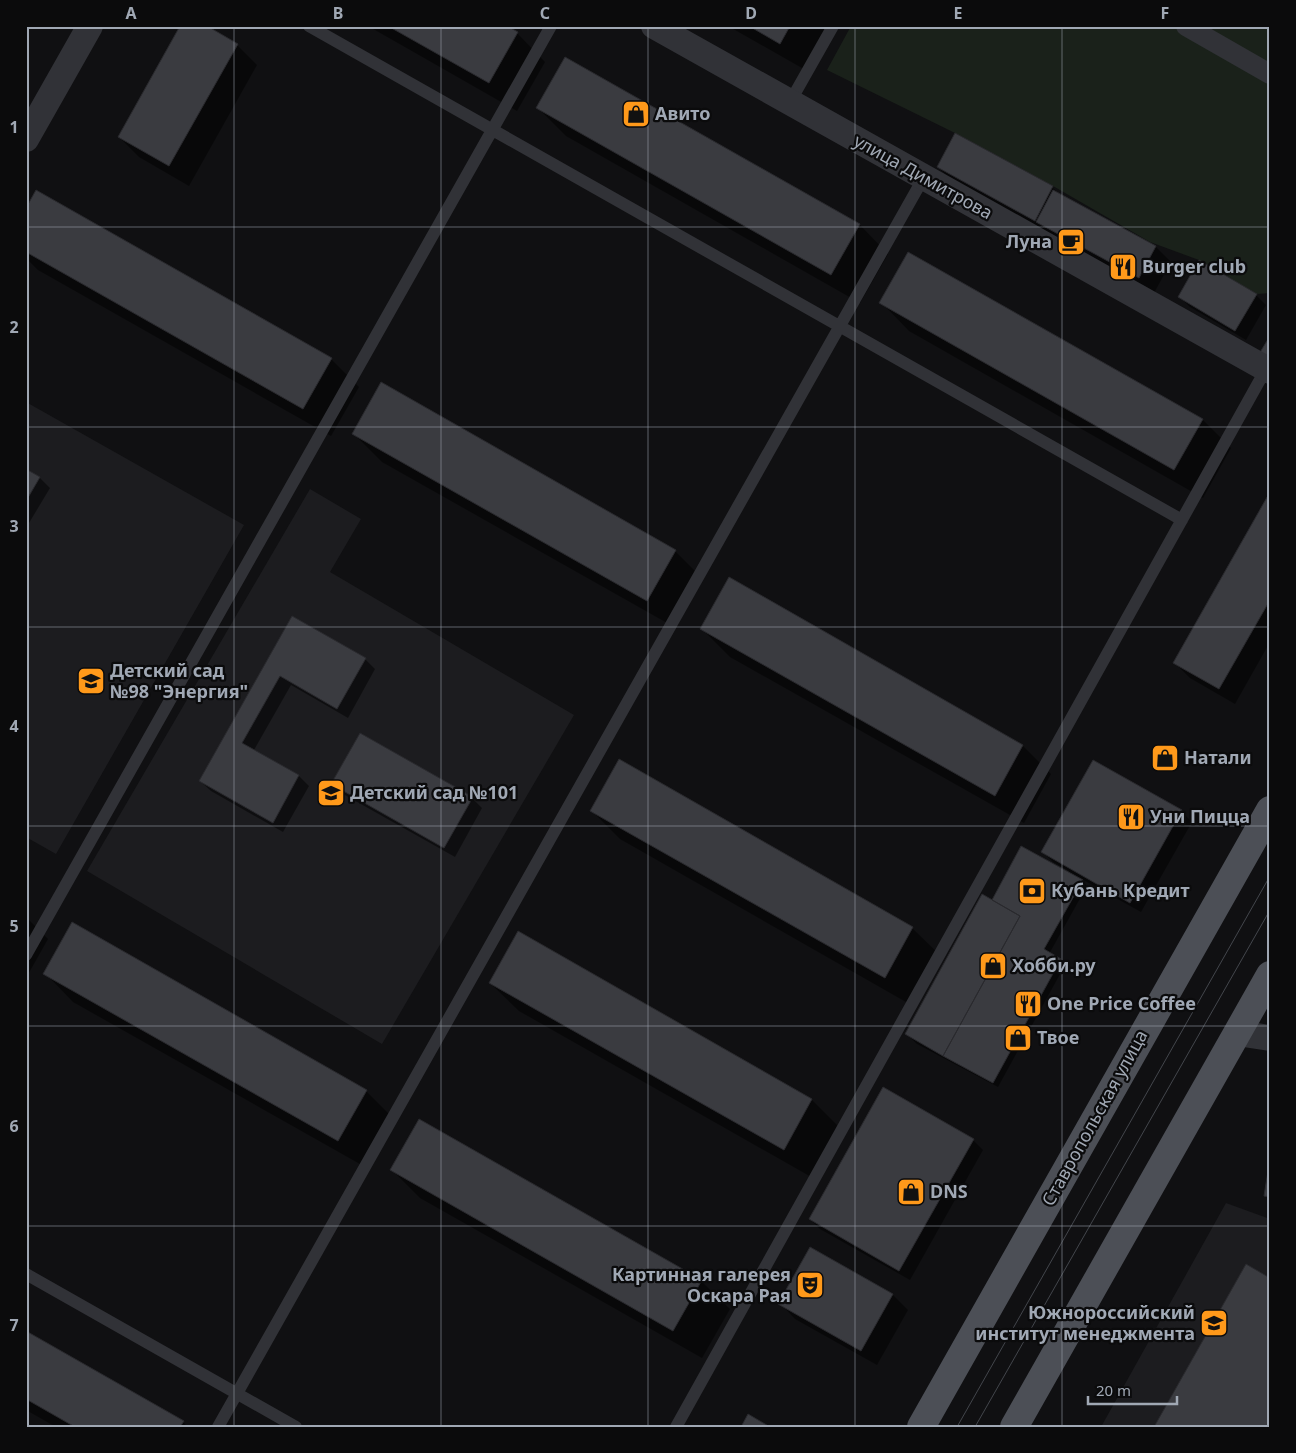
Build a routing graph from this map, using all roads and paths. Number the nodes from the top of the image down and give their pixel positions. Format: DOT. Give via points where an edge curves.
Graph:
graph roads {
  1 [pos="90,26"];
  2 [pos="310,26"];
  3 [pos="551,26"];
  4 [pos="654,26"];
  5 [pos="833,26"];
  6 [pos="1186,26"];
  7 [pos="1270,74"];
  8 [pos="790,102"];
  9 [pos="493,129"];
  10 [pos="26,139"];
  11 [pos="924,177"];
  12 [pos="840,326"];
  13 [pos="1268,370"];
  14 [pos="1182,520"];
  15 [pos="1270,810"];
  16 [pos="26,955"];
  17 [pos="1270,975"];
  18 [pos="1236,1033"];
  19 [pos="1270,1038"];
  20 [pos="26,1274"];
  21 [pos="236,1393"];
  22 [pos="218,1427"];
  23 [pos="296,1427"];
  24 [pos="676,1427"];
  25 [pos="921,1427"];
  26 [pos="1014,1427"];
  1 -- 10 [label="street"];
  2 -- 9 [label="lane"];
  3 -- 9 [label="lane"];
  4 -- 8 [label="street, улица Димитрова"];
  5 -- 8 [label="lane"];
  6 -- 7 [label="street"];
  8 -- 11 [label="street, улица Димитрова" via="887,149"];
  9 -- 12 [label="lane"];
  9 -- 16 [label="lane"];
  11 -- 12 [label="lane"];
  11 -- 13 [label="street, улица Димитрова"];
  12 -- 14 [label="lane"];
  12 -- 21 [label="lane"];
  13 -- 14 [label="lane"];
  14 -- 24 [label="lane"];
  15 -- 25 [label="main road, Ставропольская улица"];
  17 -- 18 [label="main road"];
  18 -- 19 [label="street"];
  18 -- 26 [label="main road"];
  20 -- 21 [label="lane"];
  21 -- 22 [label="lane"];
  21 -- 23 [label="lane"];
}
